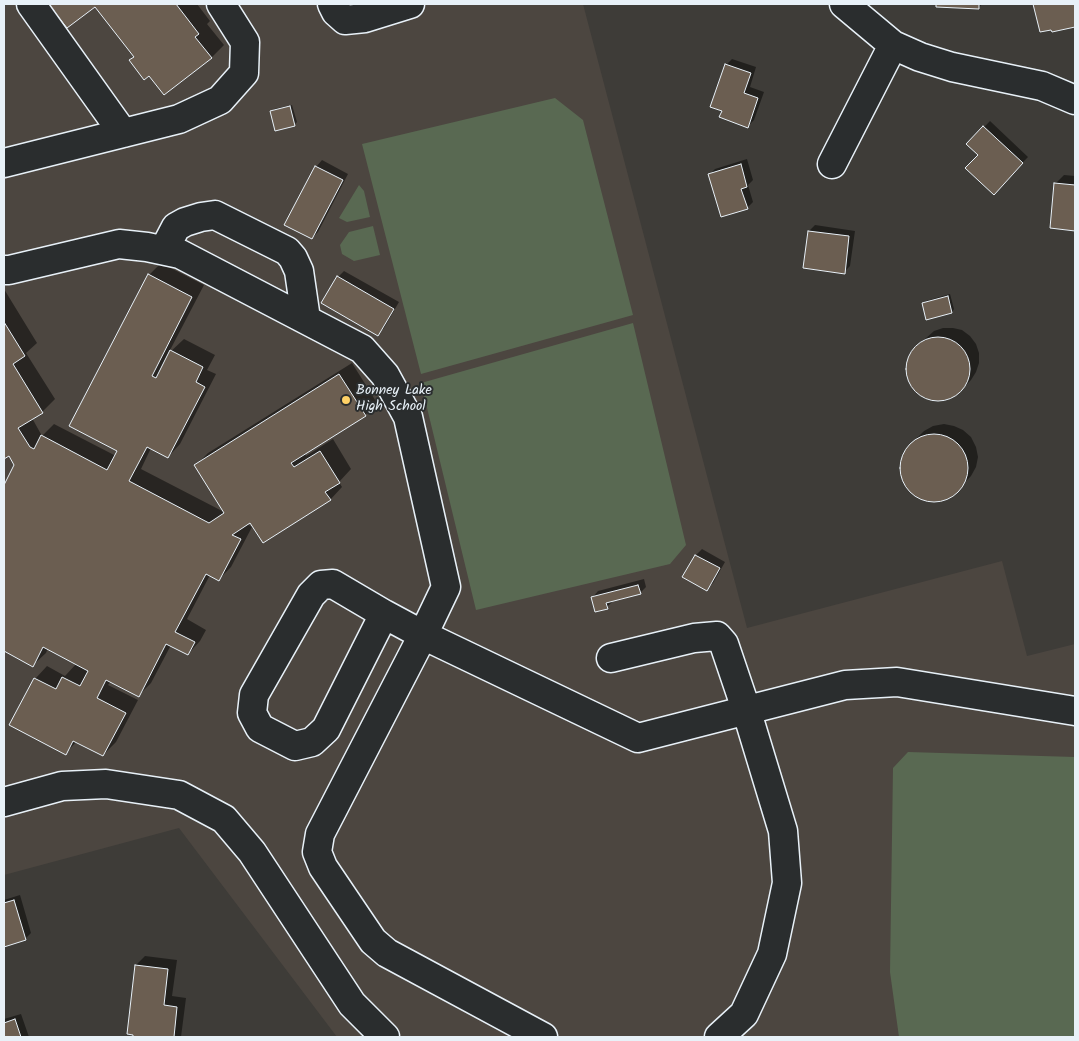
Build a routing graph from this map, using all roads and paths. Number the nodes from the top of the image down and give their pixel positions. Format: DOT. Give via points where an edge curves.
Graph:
graph roads {
  1 [pos="31,4"];
  2 [pos="221,4"];
  3 [pos="332,4"];
  4 [pos="410,4"];
  5 [pos="844,4"];
  6 [pos="894,45"];
  7 [pos="1075,100"];
  8 [pos="122,133"];
  9 [pos="4,162"];
  10 [pos="832,164"];
  11 [pos="164,250"];
  12 [pos="4,270"];
  13 [pos="306,319"];
  14 [pos="384,614"];
  15 [pos="423,635"];
  16 [pos="611,658"];
  17 [pos="746,709"];
  18 [pos="1075,711"];
  19 [pos="4,802"];
  20 [pos="385,1037"];
  21 [pos="543,1037"];
  22 [pos="719,1037"];
  1 -- 8 [label="street"];
  2 -- 8 [label="street" via="245,42 244,73 220,100 179,120"];
  3 -- 4 [label="street" via="345,20 365,18"];
  5 -- 6 [label="street"];
  6 -- 7 [label="street" via="952,67 1042,86"];
  6 -- 10 [label="street"];
  8 -- 9 [label="street"];
  11 -- 12 [label="street" via="119,244"];
  11 -- 13 [label="street" via="180,254"];
  11 -- 13 [label="street" via="176,227 215,215 287,251 299,271"];
  13 -- 15 [label="street" via="362,349 385,375 408,417 446,587"];
  14 -- 14 [label="street" via="326,729 312,742 296,746 260,728 252,713 254,695 311,596 322,585 333,584"];
  14 -- 15 [label="street"];
  15 -- 17 [label="street" via="638,738"];
  15 -- 21 [label="street" via="320,834 317,852 323,867 373,941 387,953"];
  16 -- 17 [label="street" via="694,638 717,636 724,644"];
  17 -- 18 [label="street" via="845,685 896,682"];
  17 -- 22 [label="street" via="783,832 787,883 772,954 744,1014"];
  19 -- 20 [label="street" via="62,786 106,784 179,795 224,819 252,852 352,1004"];
}
